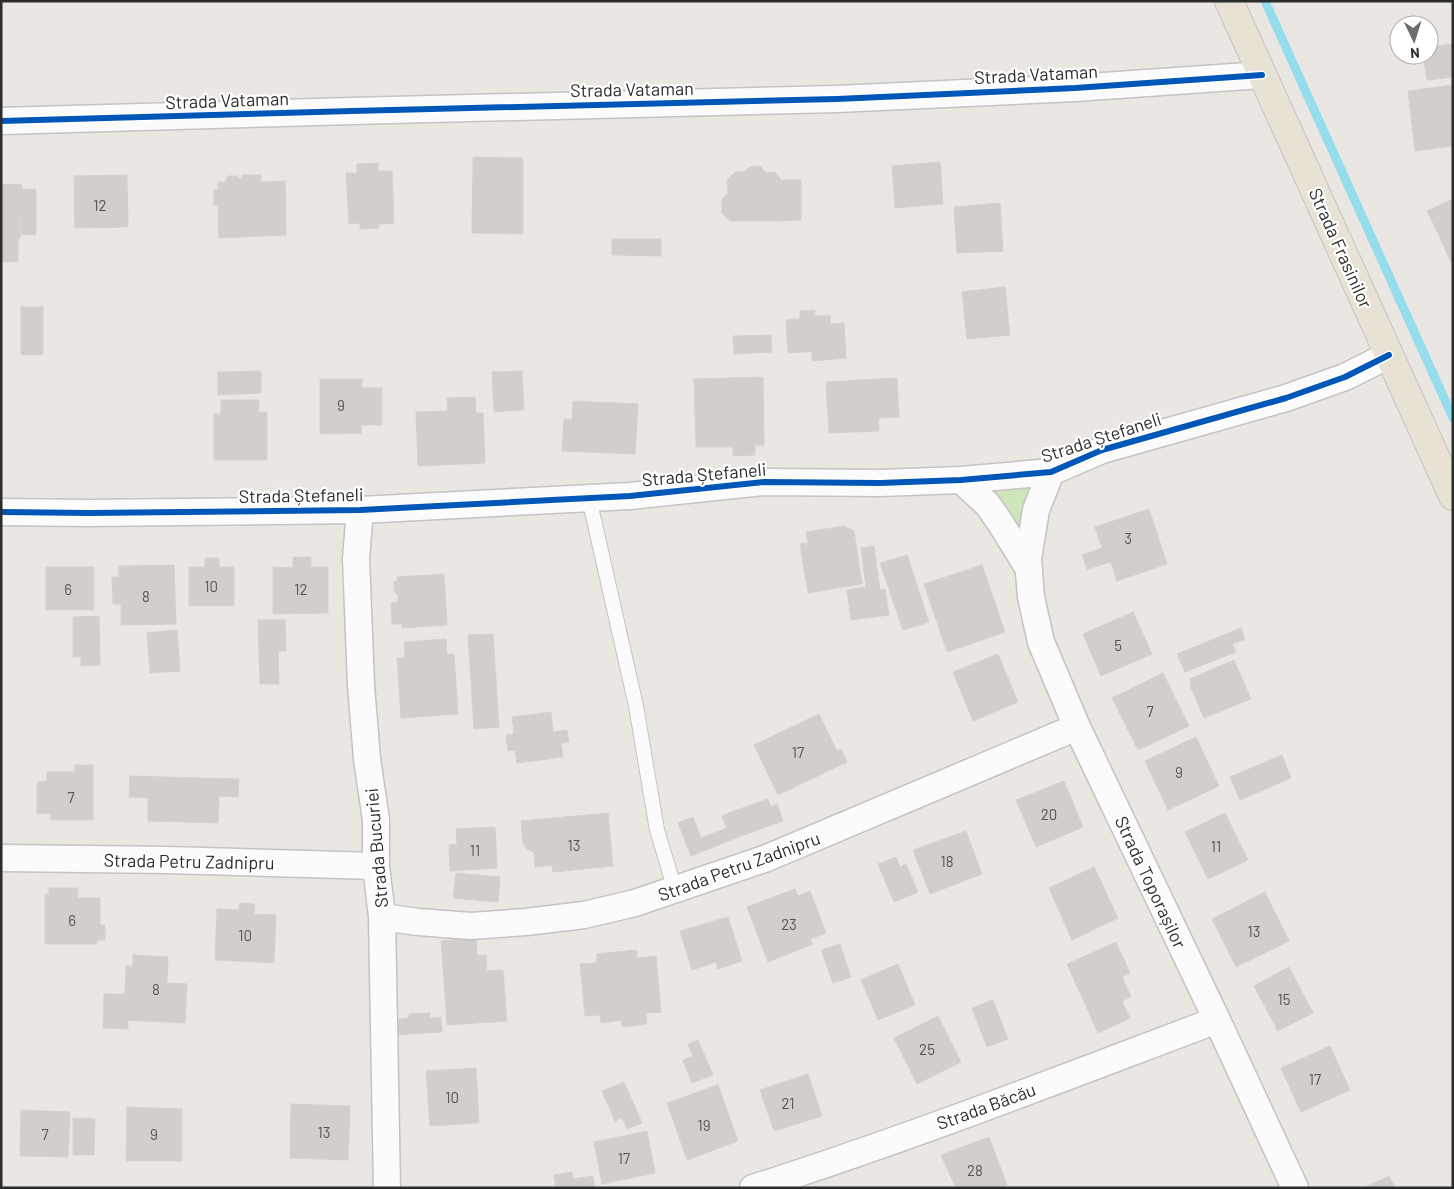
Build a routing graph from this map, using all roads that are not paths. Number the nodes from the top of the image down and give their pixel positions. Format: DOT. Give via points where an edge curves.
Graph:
graph roads {
  1 [pos="1229,1"];
  2 [pos="1262,75"];
  3 [pos="1,121"];
  4 [pos="1389,355"];
  5 [pos="1051,472"];
  6 [pos="961,480"];
  7 [pos="1453,496"];
  8 [pos="589,498"];
  9 [pos="360,510"];
  10 [pos="1,512"];
  11 [pos="1029,569"];
  12 [pos="1077,727"];
  13 [pos="1,858"];
  14 [pos="376,866"];
  15 [pos="675,890"];
  16 [pos="382,917"];
  17 [pos="1217,1020"];
  18 [pos="387,1188"];
  19 [pos="753,1188"];
  20 [pos="1295,1188"];
  1 -- 2 [label="main road, Strada Frasinilor"];
  2 -- 3 [label="street, Strada Vataman" via="838,99"];
  2 -- 4 [label="main road, Strada Frasinilor"];
  4 -- 5 [label="street, Strada Ștefaneli" via="1345,378 1102,450"];
  4 -- 7 [label="main road, Strada Frasinilor"];
  5 -- 6 [label="street, Strada Ștefaneli"];
  5 -- 11 [label="street, Strada Toporașilor" via="1036,510"];
  6 -- 8 [label="street, Strada Ștefaneli" via="764,482"];
  6 -- 11 [label="street, Strada Toporașilor" via="988,505"];
  8 -- 9 [label="street, Strada Ștefaneli"];
  8 -- 15 [label="lane" via="636,706 657,830"];
  9 -- 10 [label="street, Strada Ștefaneli"];
  9 -- 14 [label="street, Strada Bucuriei" via="356,559 361,675 367,759 376,820"];
  11 -- 12 [label="street, Strada Toporașilor" via="1030,597 1041,642"];
  12 -- 15 [label="street, Strada Petru Zadnipru" via="767,858"];
  12 -- 17 [label="street, Strada Toporașilor"];
  13 -- 14 [label="street, Strada Petru Zadnipru"];
  14 -- 16 [label="street, Strada Bucuriei"];
  15 -- 16 [label="street, Strada Petru Zadnipru" via="584,915 526,922 471,926"];
  16 -- 18 [label="street, Strada Bucuriei"];
  17 -- 19 [label="street, Strada Băcău"];
  17 -- 20 [label="street, Strada Toporașilor"];
}
